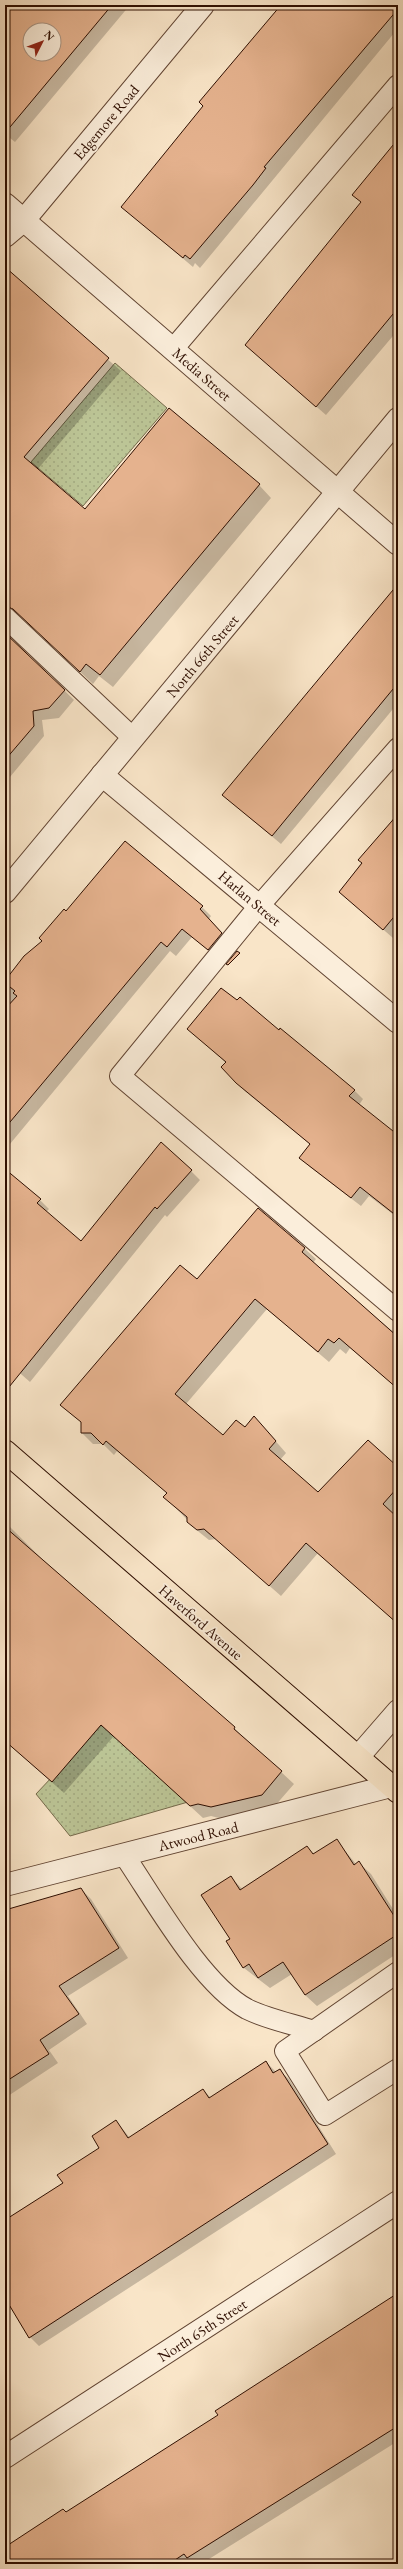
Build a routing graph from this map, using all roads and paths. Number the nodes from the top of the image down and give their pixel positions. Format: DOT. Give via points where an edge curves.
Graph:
graph roads {
  1 [pos="203,5"];
  2 [pos="398,85"];
  3 [pos="5,204"];
  4 [pos="24,220"];
  5 [pos="5,236"];
  6 [pos="172,349"];
  7 [pos="398,419"];
  8 [pos="338,492"];
  9 [pos="398,544"];
  10 [pos="5,617"];
  11 [pos="133,738"];
  12 [pos="398,748"];
  13 [pos="102,775"];
  14 [pos="5,892"];
  15 [pos="259,906"];
  16 [pos="398,1022"];
  17 [pos="398,1311"];
  18 [pos="5,1451"];
  19 [pos="398,1711"];
  20 [pos="358,1757"];
  21 [pos="395,1789"];
  22 [pos="124,1855"];
  23 [pos="5,1885"];
  24 [pos="398,1972"];
  25 [pos="314,2031"];
  26 [pos="398,2069"];
  27 [pos="398,2202"];
  28 [pos="5,2457"];
  1 -- 4 [label="street, Edgemore Road"];
  2 -- 6 [label="lane"];
  3 -- 4 [label="street, Media Street"];
  4 -- 5 [label="street, Edgemore Road"];
  4 -- 6 [label="street, Media Street"];
  6 -- 8 [label="street, Media Street"];
  7 -- 8 [label="street, North 66th Street"];
  8 -- 9 [label="street, Media Street"];
  8 -- 11 [label="street, North 66th Street"];
  10 -- 11 [label="lane"];
  11 -- 13 [label="street, North 66th Street"];
  12 -- 15 [label="lane"];
  13 -- 14 [label="street, North 66th Street"];
  13 -- 15 [label="street, Harlan Street"];
  15 -- 16 [label="street, Harlan Street"];
  15 -- 17 [label="lane" via="120,1076"];
  18 -- 20 [label="main road, Haverford Avenue"];
  19 -- 20 [label="street"];
  20 -- 21 [label="main road, Haverford Avenue"];
  21 -- 22 [label="street, Atwood Road"];
  22 -- 23 [label="street, Atwood Road"];
  22 -- 25 [label="lane" via="201,1968 223,1992 248,2009"];
  24 -- 25 [label="lane"];
  25 -- 26 [label="lane" via="285,2051 325,2115"];
  27 -- 28 [label="street, North 65th Street"];
}
